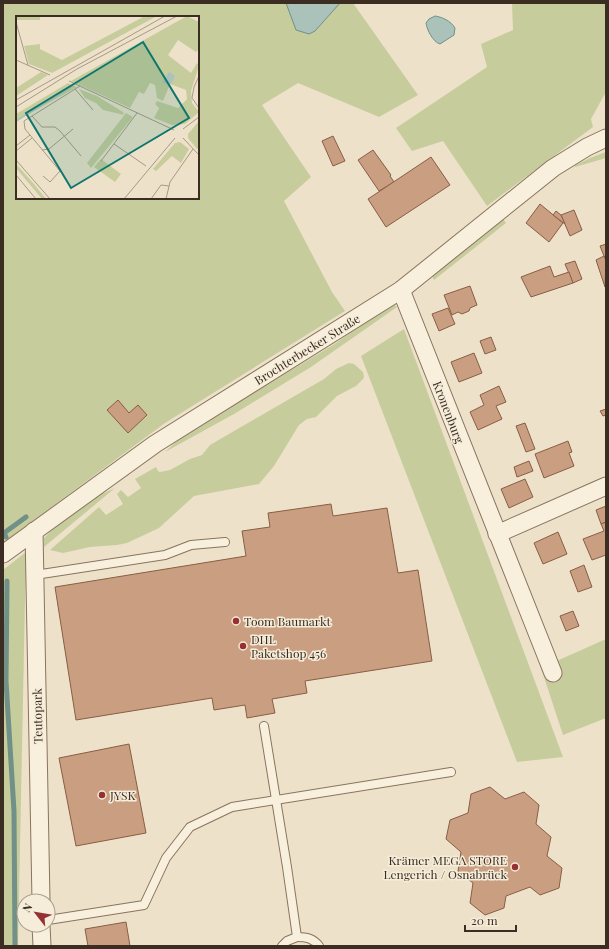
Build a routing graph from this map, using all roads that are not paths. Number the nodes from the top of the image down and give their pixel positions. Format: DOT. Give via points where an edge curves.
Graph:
graph roads {
  1 [pos="606,138"];
  2 [pos="401,290"];
  3 [pos="606,486"];
  4 [pos="34,531"];
  5 [pos="497,534"];
  6 [pos="225,542"];
  7 [pos="3,554"];
  8 [pos="35,575"];
  9 [pos="552,673"];
  10 [pos="264,726"];
  11 [pos="451,772"];
  12 [pos="276,800"];
  13 [pos="41,893"];
  14 [pos="56,919"];
  15 [pos="41,933"];
  16 [pos="297,937"];
  17 [pos="42,946"];
  18 [pos="282,946"];
  19 [pos="319,946"];
  1 -- 2 [label="street, Brochterbecker Straße" via="553,168"];
  2 -- 4 [label="street, Brochterbecker Straße" via="155,444"];
  2 -- 5 [label="street, Kronenburg"];
  3 -- 5 [label="street"];
  4 -- 7 [label="street, Brochterbecker Straße"];
  4 -- 8 [label="street, Teutopark"];
  5 -- 9 [label="street, Kronenburg"];
  6 -- 8 [label="lane" via="191,545 165,555"];
  8 -- 13 [label="street, Teutopark"];
  10 -- 12 [label="lane"];
  11 -- 12 [label="lane"];
  12 -- 14 [label="lane" via="232,807 190,827 166,858 144,905"];
  12 -- 16 [label="lane"];
  15 -- 17 [label="street"];
  16 -- 18 [label="lane"];
  16 -- 19 [label="lane" via="306,937"];
}
